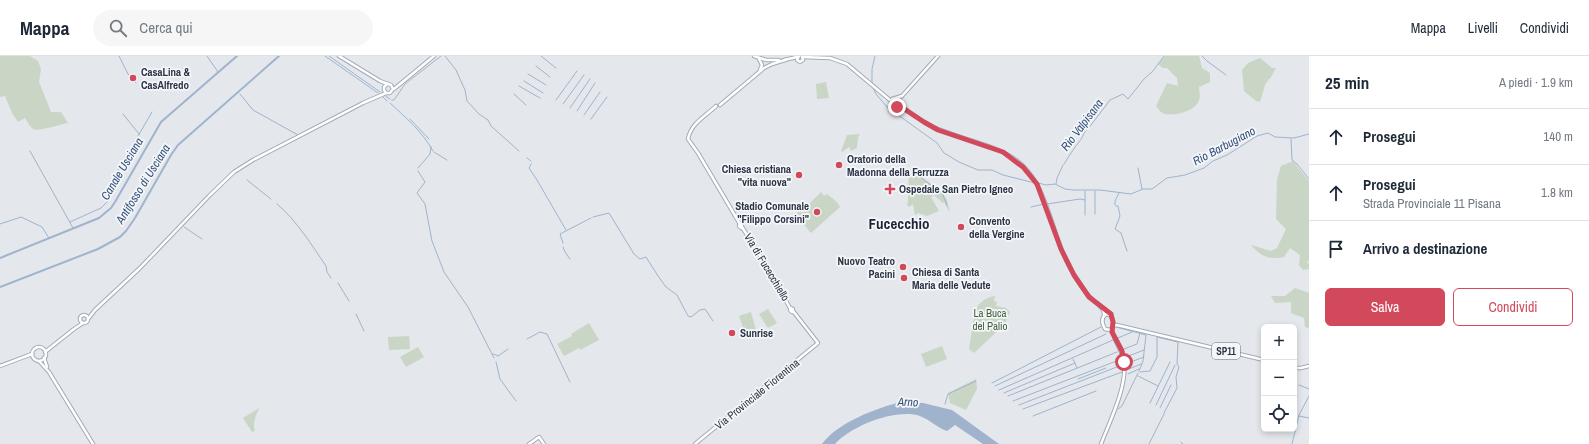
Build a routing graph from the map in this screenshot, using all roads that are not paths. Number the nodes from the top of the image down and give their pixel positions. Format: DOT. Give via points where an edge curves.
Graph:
graph roads {
  1 [pos="340,56"];
  2 [pos="434,56"];
  3 [pos="754,56"];
  4 [pos="938,56"];
  5 [pos="759,58"];
  6 [pos="800,58"];
  7 [pos="766,60"];
  8 [pos="785,60"];
  9 [pos="762,65"];
  10 [pos="767,66"];
  11 [pos="758,72"];
  12 [pos="380,81"];
  13 [pos="401,82"];
  14 [pos="388,84"];
  15 [pos="391,85"];
  16 [pos="384,88"];
  17 [pos="393,89"];
  18 [pos="386,93"];
  19 [pos="378,95"];
  20 [pos="902,96"];
  21 [pos="894,99"];
  22 [pos="901,102"];
  23 [pos="897,107"];
  24 [pos="906,110"];
  25 [pos="1098,305"];
  26 [pos="95,310"];
  27 [pos="1104,315"];
  28 [pos="85,316"];
  29 [pos="1112,318"];
  30 [pos="88,319"];
  31 [pos="80,320"];
  32 [pos="83,323"];
  33 [pos="1122,326"];
  34 [pos="1112,327"];
  35 [pos="74,329"];
  36 [pos="1107,330"];
  37 [pos="1114,337"];
  38 [pos="818,343"];
  39 [pos="53,345"];
  40 [pos="43,349"];
  41 [pos="45,352"];
  42 [pos="32,354"];
  43 [pos="33,358"];
  44 [pos="44,358"];
  45 [pos="1261,359"];
  46 [pos="19,360"];
  47 [pos="39,361"];
  48 [pos="0,366"];
  49 [pos="1309,366"];
  50 [pos="1297,368"];
  51 [pos="49,372"];
  52 [pos="93,444"];
  53 [pos="529,444"];
  54 [pos="544,444"];
  55 [pos="695,444"];
  56 [pos="1101,444"];
  1 -- 12 [label="main road"];
  2 -- 13 [label="main road"];
  3 -- 5 [label="main road"];
  4 -- 20 [label="main road"];
  5 -- 7 [label="main road"];
  5 -- 9 [label="main road"];
  6 -- 8 [label="main road"];
  6 -- 21 [label="main road" via="840,61 851,66"];
  7 -- 8 [label="main road"];
  7 -- 9 [label="main road"];
  7 -- 10 [label="main road"];
  8 -- 10 [label="main road"];
  9 -- 11 [label="main road"];
  10 -- 11 [label="main road"];
  11 -- 38 [label="main road, Via di Fucecchiello" via="700,119 689,135 689,142 792,309"];
  12 -- 14 [label="main road"];
  12 -- 16 [label="main road"];
  13 -- 15 [label="main road"];
  13 -- 17 [label="main road"];
  14 -- 15 [label="main road"];
  14 -- 16 [label="main road"];
  15 -- 17 [label="main road"];
  16 -- 18 [label="main road"];
  16 -- 19 [label="main road"];
  17 -- 18 [label="main road" via="391,93"];
  18 -- 19 [label="main road"];
  19 -- 26 [label="main road" via="257,158 228,178"];
  20 -- 21 [label="main road"];
  20 -- 22 [label="main road"];
  21 -- 22 [label="main road"];
  21 -- 23 [label="main road" via="892,105"];
  22 -- 23 [label="main road"];
  22 -- 24 [label="main road, SP11"];
  23 -- 24 [label="main road"];
  24 -- 25 [label="main road, SP11" via="938,130 1007,154 1023,167 1036,183 1069,266 1086,293"];
  25 -- 27 [label="main road, SP11"];
  25 -- 29 [label="main road, SP11" via="1110,313"];
  26 -- 28 [label="main road"];
  26 -- 30 [label="main road"];
  27 -- 29 [label="main road, SP11" via="1108,314"];
  27 -- 36 [label="main road, SP11" via="1102,324"];
  28 -- 30 [label="main road"];
  28 -- 31 [label="main road"];
  29 -- 33 [label="main road, SP11"];
  29 -- 34 [label="main road"];
  30 -- 32 [label="main road"];
  31 -- 32 [label="main road"];
  31 -- 35 [label="main road"];
  32 -- 35 [label="main road"];
  33 -- 34 [label="main road, SP11"];
  33 -- 45 [label="main road, SP11"];
  34 -- 36 [label="main road, SP11"];
  34 -- 37 [label="main road"];
  35 -- 39 [label="main road"];
  36 -- 37 [label="main road"];
  37 -- 56 [label="main road" via="1123,356 1125,376"];
  38 -- 55 [label="main road, Via Provinciale Fiorentina"];
  39 -- 40 [label="main road"];
  39 -- 41 [label="main road"];
  40 -- 41 [label="main road"];
  40 -- 42 [label="main road" via="36,348"];
  41 -- 44 [label="main road"];
  42 -- 43 [label="main road"];
  42 -- 46 [label="main road"];
  43 -- 46 [label="main road"];
  43 -- 47 [label="main road"];
  44 -- 47 [label="main road"];
  44 -- 51 [label="main road"];
  46 -- 48 [label="main road"];
  47 -- 51 [label="main road"];
  49 -- 50 [label="main road"];
  51 -- 52 [label="main road"];
  53 -- 54 [label="main road" via="539,437"];
}
